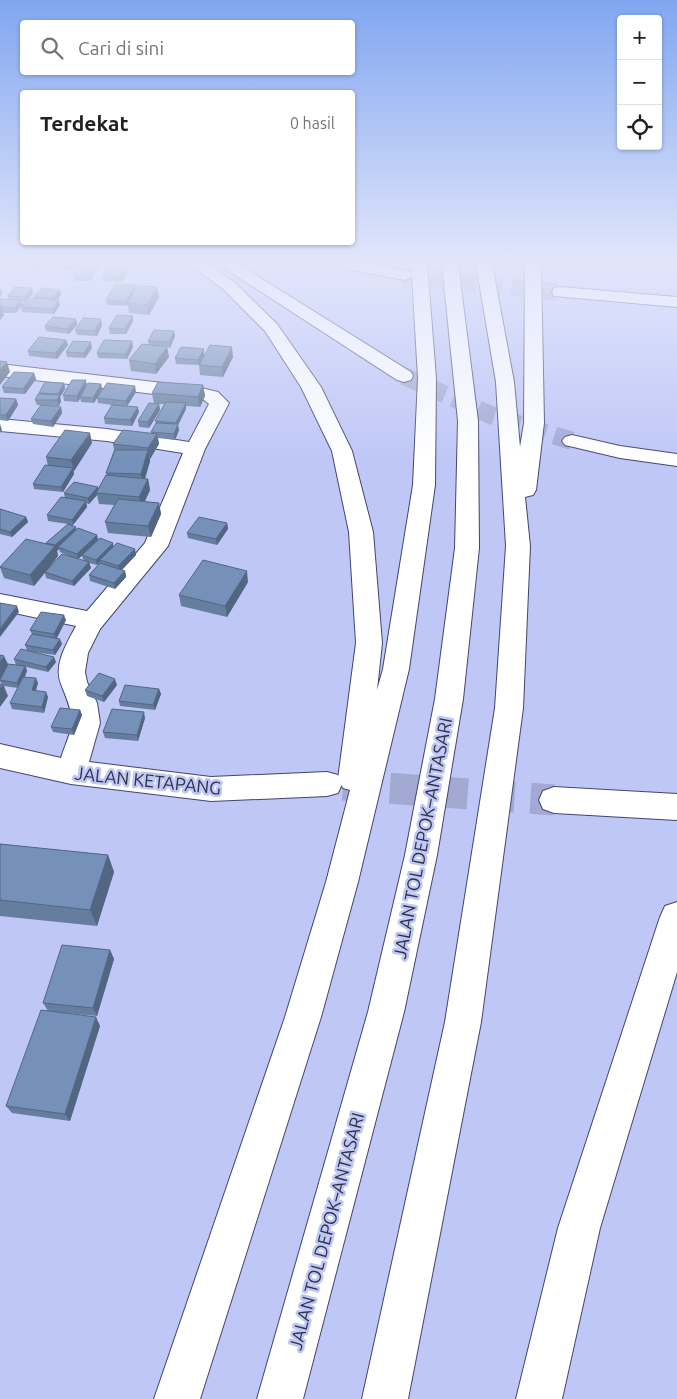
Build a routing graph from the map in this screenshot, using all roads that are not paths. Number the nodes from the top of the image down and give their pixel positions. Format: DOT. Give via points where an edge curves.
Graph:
graph roads {
  1 [pos="272,329"];
  2 [pos="330,329"];
  3 [pos="421,329"];
  4 [pos="457,329"];
  5 [pos="496,329"];
  6 [pos="533,329"];
  7 [pos="0,370"];
  8 [pos="404,376"];
  9 [pos="0,425"];
  10 [pos="572,441"];
  11 [pos="195,449"];
  12 [pos="677,460"];
  13 [pos="518,546"];
  14 [pos="0,602"];
  15 [pos="92,622"];
  16 [pos="0,756"];
  17 [pos="71,772"];
  18 [pos="327,784"];
  19 [pos="554,800"];
  20 [pos="677,807"];
  21 [pos="342,882"];
  22 [pos="677,917"];
  23 [pos="177,1399"];
  24 [pos="280,1399"];
  25 [pos="385,1399"];
  26 [pos="539,1399"];
  1 -- 21 [label="main road" via="311,387 342,451 361,532 369,643"];
  2 -- 8 [label="main road"];
  3 -- 21 [label="main road" via="428,378 424,485 396,668"];
  4 -- 24 [label="main road, JALAN TOL DEPOK–ANTASARI" via="468,421 467,548 449,699 421,855 386,1012"];
  5 -- 13 [label="main road" via="505,382"];
  6 -- 13 [label="main road" via="534,423"];
  7 -- 11 [label="main road" via="211,396 219,403 218,408"];
  9 -- 11 [label="main road" via="107,435"];
  10 -- 12 [label="main road"];
  11 -- 15 [label="main road" via="156,546"];
  13 -- 25 [label="main road" via="509,708 463,1022"];
  14 -- 15 [label="main road"];
  15 -- 17 [label="main road" via="75,653 72,672 86,723"];
  16 -- 17 [label="main road, JALAN KETAPANG"];
  17 -- 18 [label="main road, JALAN KETAPANG" via="211,789"];
  19 -- 20 [label="main road"];
  21 -- 23 [label="main road" via="303,1017"];
  22 -- 26 [label="main road" via="579,1228"];
}
